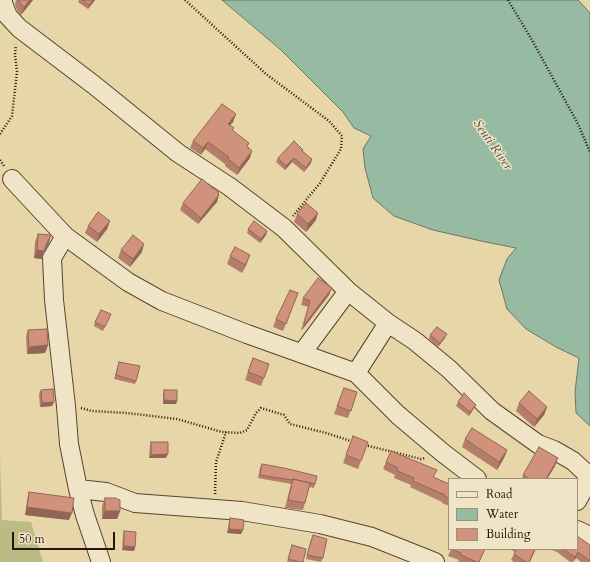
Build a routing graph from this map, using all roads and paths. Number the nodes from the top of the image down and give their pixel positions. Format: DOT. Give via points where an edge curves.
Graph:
graph roads {
  1 [pos="3,0"];
  2 [pos="185,0"];
  3 [pos="508,0"];
  4 [pos="19,28"];
  5 [pos="0,134"];
  6 [pos="590,152"];
  7 [pos="12,179"];
  8 [pos="284,228"];
  9 [pos="65,236"];
  10 [pos="348,290"];
  11 [pos="388,323"];
  12 [pos="302,353"];
  13 [pos="356,373"];
  14 [pos="66,406"];
  15 [pos="226,432"];
  16 [pos="356,442"];
  17 [pos="364,444"];
  18 [pos="443,453"];
  19 [pos="476,478"];
  20 [pos="78,489"];
  21 [pos="578,499"];
  22 [pos="215,509"];
  23 [pos="578,530"];
  24 [pos="590,536"];
  25 [pos="101,562"];
  26 [pos="435,562"];
  1 -- 4 [label="street" via="8,16"];
  2 -- 8 [label="path" via="266,74 329,121 342,136 341,149 320,183"];
  3 -- 6 [label="path" via="578,124"];
  4 -- 5 [label="path" via="12,116"];
  4 -- 8 [label="street" via="178,153 230,187"];
  7 -- 9 [label="street"];
  8 -- 10 [label="street"];
  9 -- 12 [label="street" via="128,282 162,302"];
  9 -- 14 [label="street" via="52,258"];
  10 -- 11 [label="street"];
  10 -- 12 [label="street"];
  11 -- 13 [label="street"];
  11 -- 21 [label="street" via="415,341 448,369 492,412 538,444 573,461 588,475"];
  12 -- 13 [label="street"];
  13 -- 18 [label="street" via="398,415"];
  14 -- 15 [label="path" via="177,419"];
  14 -- 20 [label="street" via="69,444"];
  15 -- 16 [label="path" via="240,433 247,430 261,408 284,414 290,424"];
  15 -- 22 [label="path" via="216,462"];
  17 -- 18 [label="path" via="421,459"];
  18 -- 19 [label="street"];
  20 -- 22 [label="street" via="106,492 135,503"];
  20 -- 25 [label="street"];
  22 -- 26 [label="street" via="320,524 372,537"];
  23 -- 24 [label="street"];
}
